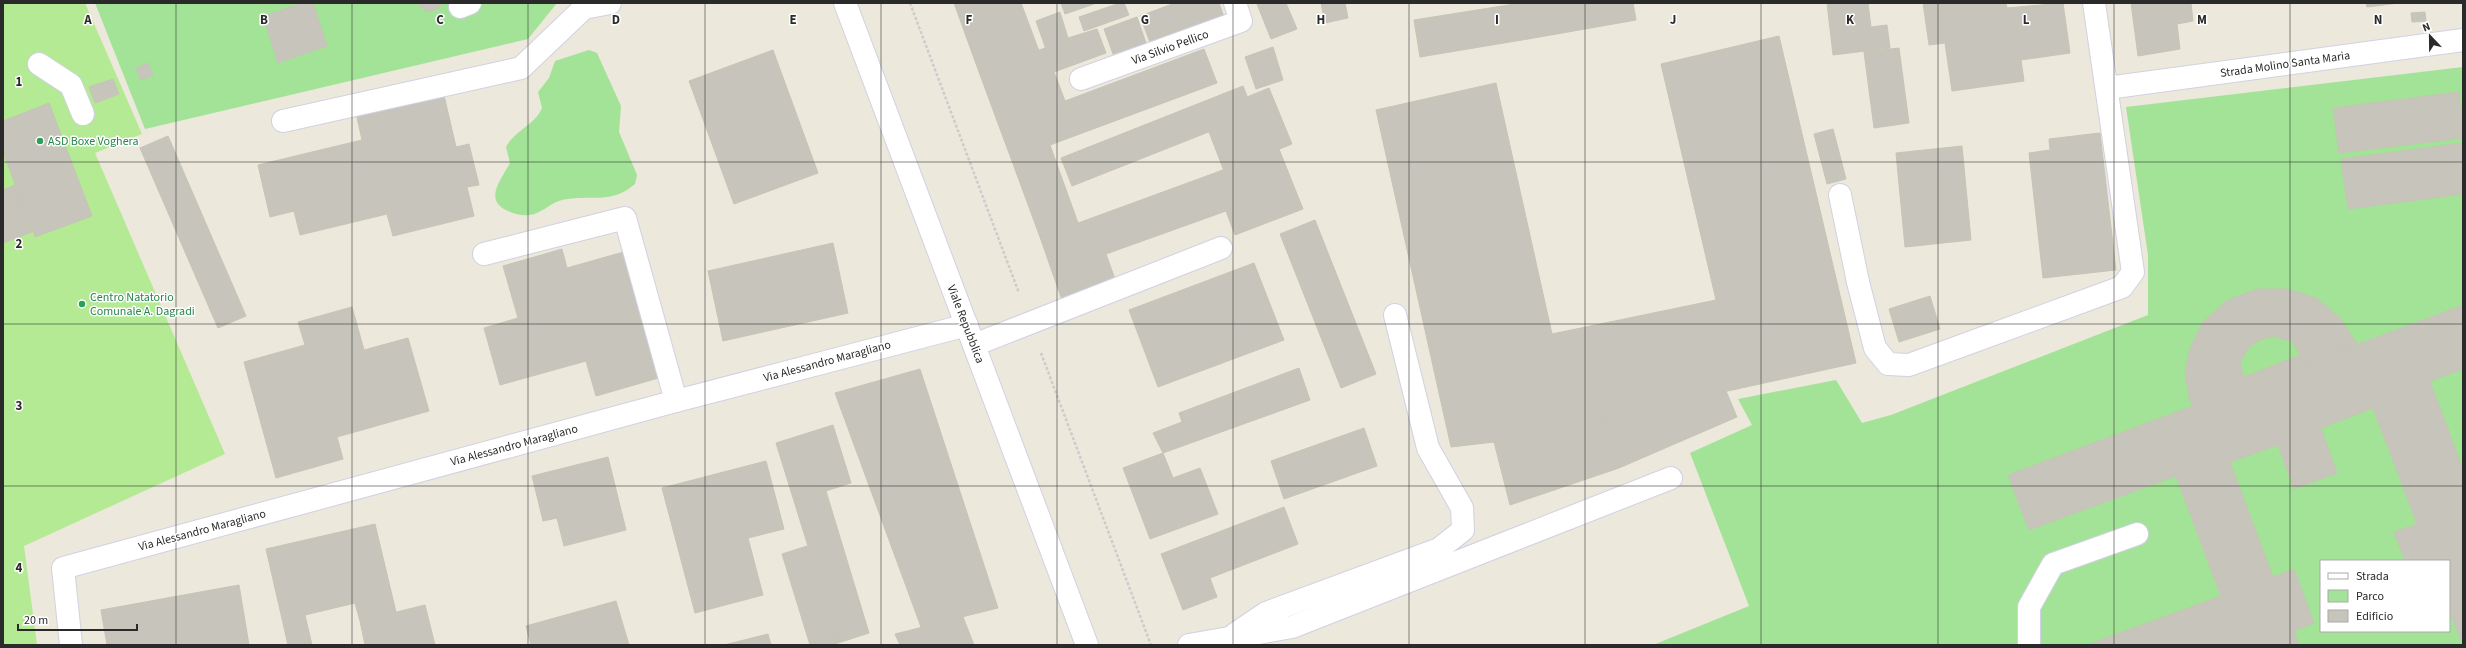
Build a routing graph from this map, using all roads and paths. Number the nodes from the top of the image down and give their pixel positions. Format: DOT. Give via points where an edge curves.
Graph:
graph roads {
  1 [pos="610,3"];
  2 [pos="846,3"];
  3 [pos="2094,3"];
  4 [pos="1240,19"];
  5 [pos="2463,40"];
  6 [pos="39,64"];
  7 [pos="1081,79"];
  8 [pos="2107,88"];
  9 [pos="83,114"];
  10 [pos="283,121"];
  11 [pos="1840,195"];
  12 [pos="1221,248"];
  13 [pos="484,254"];
  14 [pos="1394,316"];
  15 [pos="966,325"];
  16 [pos="974,345"];
  17 [pos="676,401"];
  18 [pos="1671,478"];
  19 [pos="2137,534"];
  20 [pos="1230,638"];
  21 [pos="71,645"];
  22 [pos="1087,645"];
  23 [pos="1189,645"];
  24 [pos="2029,645"];
  1 -- 10 [label="street" via="584,8 521,68"];
  2 -- 15 [label="street, Viale Repubblica"];
  3 -- 8 [label="street"];
  4 -- 7 [label="street, Via Silvio Pellico"];
  5 -- 8 [label="street, Strada Molino Santa Maria"];
  6 -- 9 [label="street" via="71,85"];
  8 -- 11 [label="street" via="2133,272 2122,287 1909,365 1888,364 1875,348"];
  12 -- 16 [label="street"];
  13 -- 17 [label="street" via="625,218"];
  14 -- 20 [label="street" via="1428,448 1462,508 1463,530 1439,549 1266,613"];
  15 -- 16 [label="street, Viale Repubblica"];
  15 -- 17 [label="street, Via Alessandro Maragliano"];
  16 -- 22 [label="street, Viale Repubblica"];
  17 -- 21 [label="street, Via Alessandro Maragliano" via="62,568"];
  18 -- 20 [label="street" via="1292,627"];
  19 -- 24 [label="street" via="2053,564 2028,607"];
  20 -- 23 [label="street"];
}
